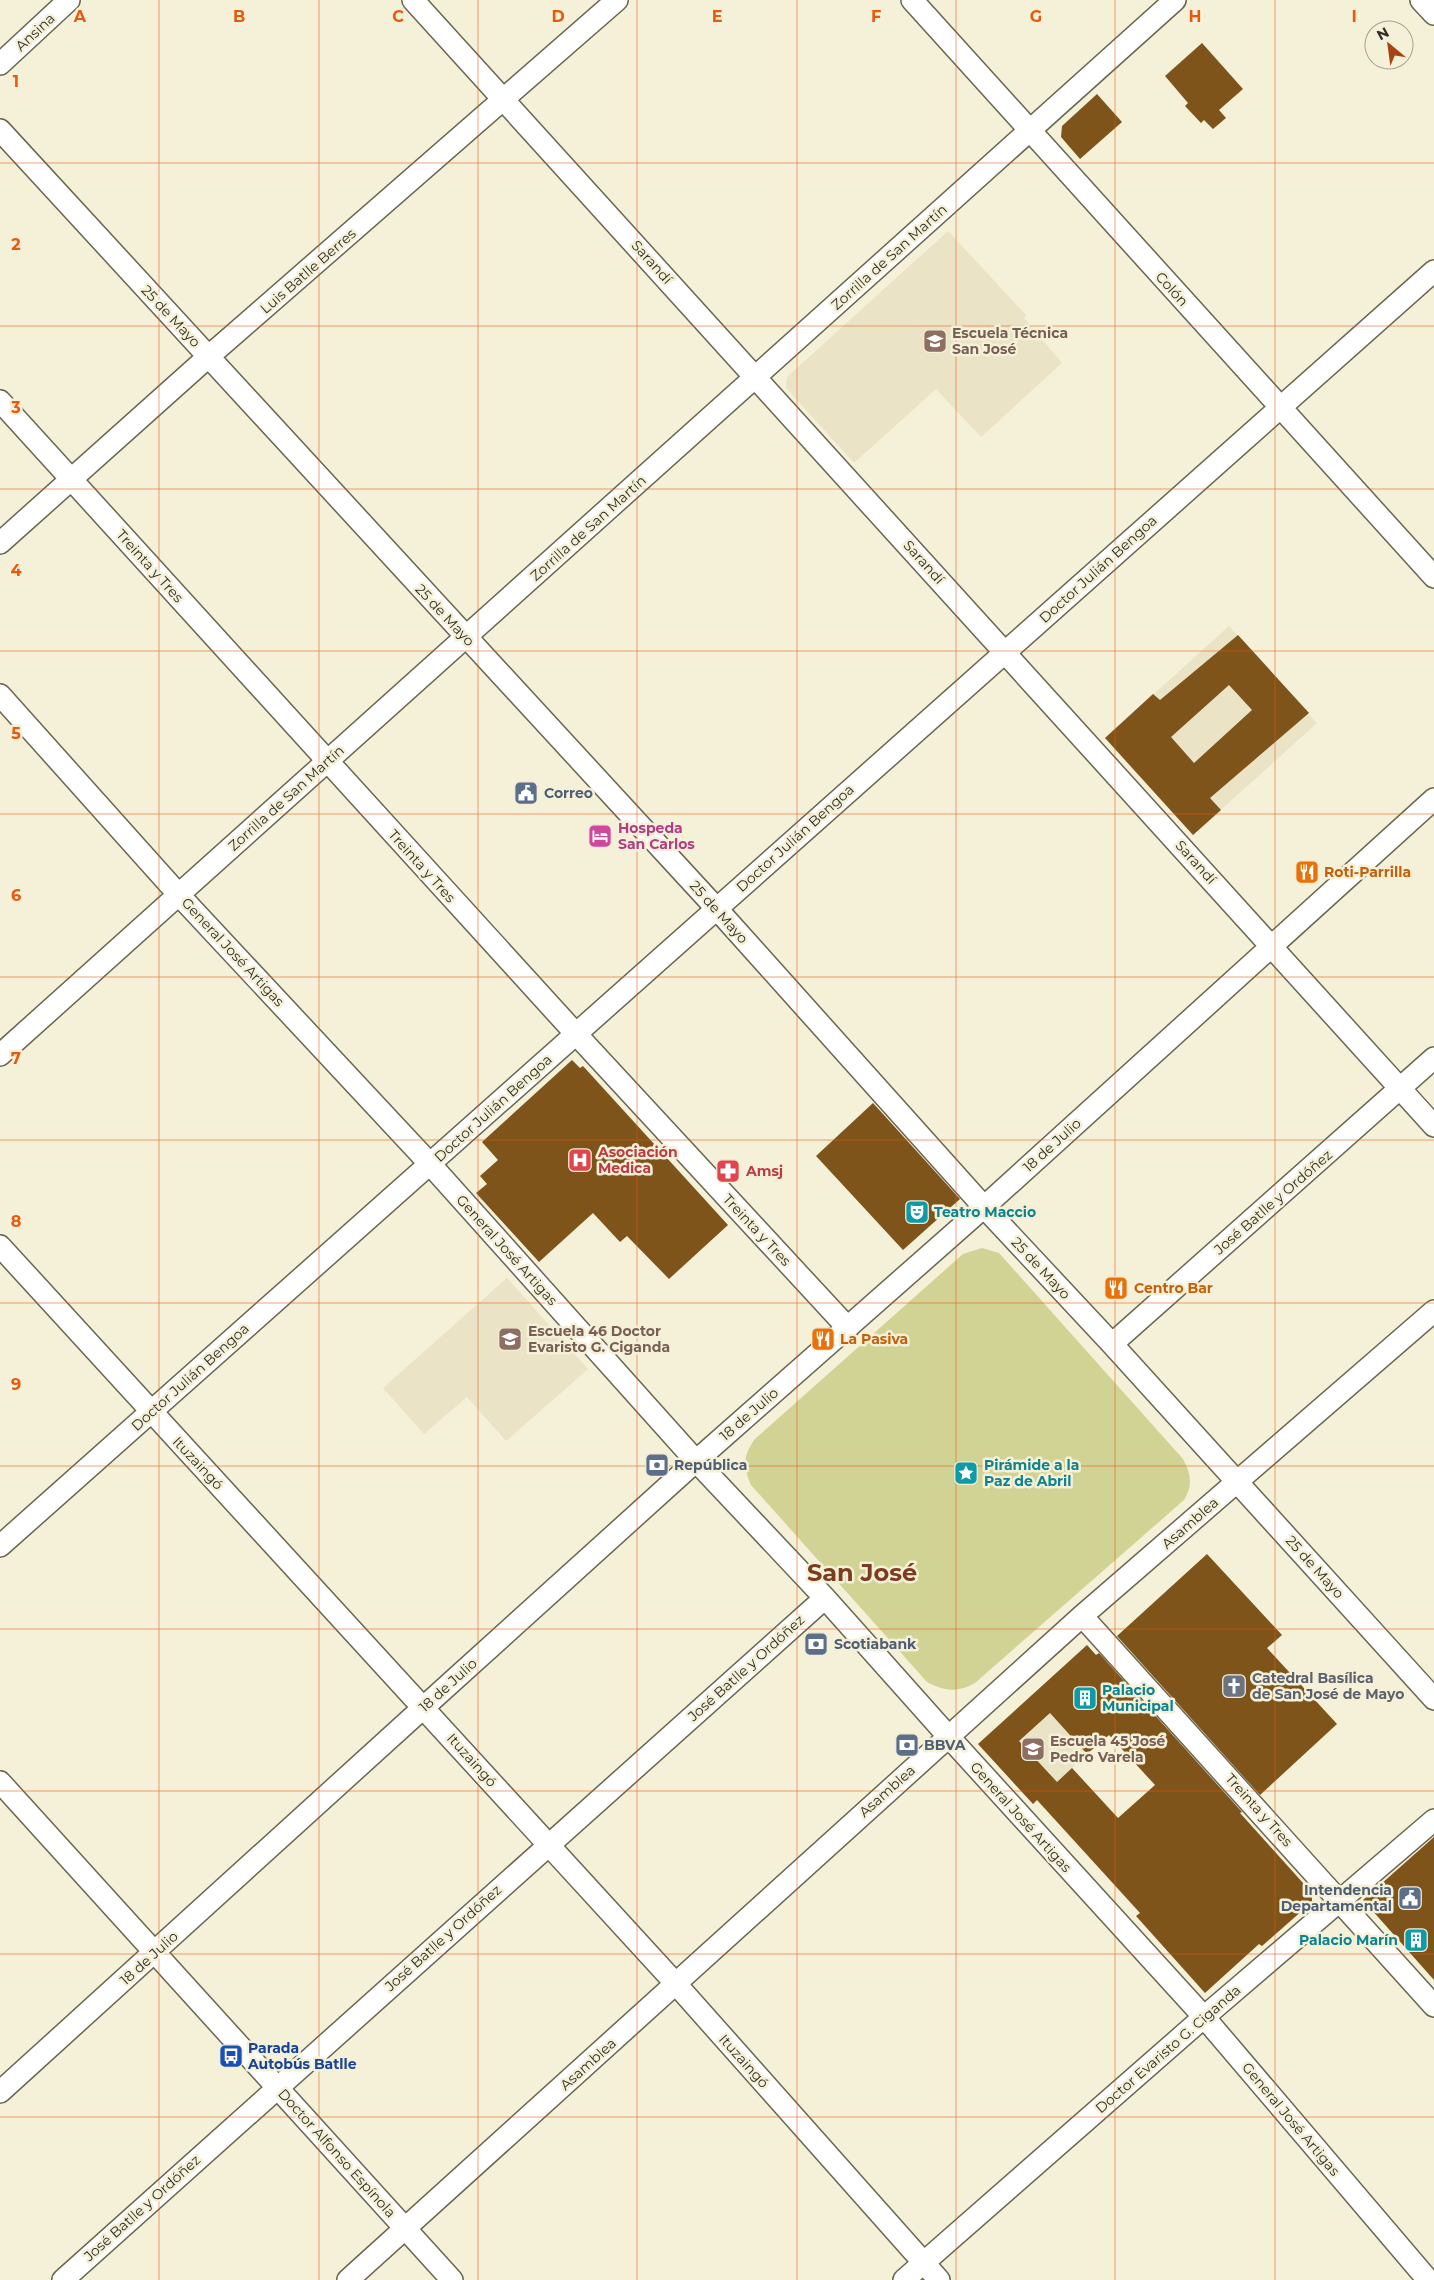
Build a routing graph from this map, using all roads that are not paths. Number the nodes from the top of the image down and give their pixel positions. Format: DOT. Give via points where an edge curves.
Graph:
graph roads {
  1 [pos="69,0"];
  2 [pos="413,0"];
  3 [pos="617,0"];
  4 [pos="912,0"];
  5 [pos="1174,0"];
  6 [pos="1421,0"];
  7 [pos="1434,14"];
  8 [pos="0,64"];
  9 [pos="504,100"];
  10 [pos="0,130"];
  11 [pos="1029,131"];
  12 [pos="1434,271"];
  13 [pos="208,356"];
  14 [pos="756,377"];
  15 [pos="0,401"];
  16 [pos="1280,408"];
  17 [pos="72,480"];
  18 [pos="0,543"];
  19 [pos="1434,577"];
  20 [pos="466,637"];
  21 [pos="1005,652"];
  22 [pos="0,695"];
  23 [pos="327,761"];
  24 [pos="1434,799"];
  25 [pos="179,895"];
  26 [pos="716,908"];
  27 [pos="1271,945"];
  28 [pos="576,1034"];
  29 [pos="0,1055"];
  30 [pos="1434,1058"];
  31 [pos="1401,1089"];
  32 [pos="1434,1126"];
  33 [pos="430,1164"];
  34 [pos="984,1207"];
  35 [pos="0,1246"];
  36 [pos="1434,1311"];
  37 [pos="848,1328"];
  38 [pos="1112,1344"];
  39 [pos="151,1412"];
  40 [pos="696,1461"];
  41 [pos="1237,1482"];
  42 [pos="0,1546"];
  43 [pos="825,1598"];
  44 [pos="1082,1616"];
  45 [pos="1434,1699"];
  46 [pos="424,1707"];
  47 [pos="948,1736"];
  48 [pos="0,1782"];
  49 [pos="1434,1820"];
  50 [pos="548,1844"];
  51 [pos="1341,1901"];
  52 [pos="155,1952"];
  53 [pos="676,1984"];
  54 [pos="1434,2006"];
  55 [pos="1204,2017"];
  56 [pos="278,2086"];
  57 [pos="0,2092"];
  58 [pos="405,2229"];
  59 [pos="923,2263"];
  60 [pos="63,2280"];
  61 [pos="348,2280"];
  62 [pos="452,2280"];
  63 [pos="904,2280"];
  64 [pos="939,2280"];
  65 [pos="1428,2280"];
  1 -- 8 [label="street, Ansina"];
  2 -- 9 [label="street, Sarandí"];
  3 -- 9 [label="street, Luis Batlle Berres"];
  4 -- 11 [label="street, Colón"];
  5 -- 11 [label="street, Zorrilla de San Martín"];
  6 -- 7 [label="street"];
  9 -- 13 [label="street, Luis Batlle Berres"];
  9 -- 14 [label="street, Sarandí"];
  10 -- 13 [label="street, 25 de Mayo"];
  11 -- 14 [label="street, Zorrilla de San Martín"];
  11 -- 16 [label="street, Colón"];
  12 -- 16 [label="street, Doctor Julián Bengoa"];
  13 -- 17 [label="street, Luis Batlle Berres"];
  13 -- 20 [label="street, 25 de Mayo"];
  14 -- 20 [label="street, Zorrilla de San Martín"];
  14 -- 21 [label="street, Sarandí"];
  15 -- 17 [label="street, Treinta y Tres"];
  16 -- 19 [label="street, Colón"];
  16 -- 21 [label="street, Doctor Julián Bengoa"];
  17 -- 18 [label="street, Luis Batlle Berres"];
  17 -- 23 [label="street, Treinta y Tres"];
  20 -- 23 [label="street, Zorrilla de San Martín"];
  20 -- 26 [label="street, 25 de Mayo"];
  21 -- 26 [label="street, Doctor Julián Bengoa"];
  21 -- 27 [label="street, Sarandí"];
  22 -- 25 [label="street, General José Artigas"];
  23 -- 25 [label="street, Zorrilla de San Martín"];
  23 -- 28 [label="street, Treinta y Tres"];
  24 -- 27 [label="street, 18 de Julio"];
  25 -- 29 [label="street, Zorrilla de San Martín"];
  25 -- 33 [label="street, General José Artigas"];
  26 -- 28 [label="street, Doctor Julián Bengoa"];
  26 -- 34 [label="street, 25 de Mayo"];
  27 -- 31 [label="street, Sarandí"];
  27 -- 34 [label="street, 18 de Julio"];
  28 -- 33 [label="street, Doctor Julián Bengoa"];
  28 -- 37 [label="street, Treinta y Tres"];
  30 -- 31 [label="street, José Batlle y Ordóñez"];
  31 -- 32 [label="street, Sarandí"];
  31 -- 38 [label="street, José Batlle y Ordóñez"];
  33 -- 39 [label="street, Doctor Julián Bengoa"];
  33 -- 40 [label="street, General José Artigas"];
  34 -- 37 [label="street, 18 de Julio"];
  34 -- 38 [label="street, 25 de Mayo"];
  35 -- 39 [label="street, Ituzaingó"];
  36 -- 41 [label="street, Asamblea"];
  37 -- 40 [label="street, 18 de Julio"];
  38 -- 41 [label="street, 25 de Mayo"];
  39 -- 42 [label="street, Doctor Julián Bengoa"];
  39 -- 46 [label="street, Ituzaingó"];
  40 -- 43 [label="street, General José Artigas"];
  40 -- 46 [label="street, 18 de Julio"];
  41 -- 44 [label="street, Asamblea"];
  41 -- 45 [label="street, 25 de Mayo"];
  43 -- 47 [label="street, General José Artigas"];
  43 -- 50 [label="street, José Batlle y Ordóñez"];
  44 -- 47 [label="street, Asamblea"];
  44 -- 51 [label="street, Treinta y Tres"];
  46 -- 50 [label="street, Ituzaingó"];
  46 -- 52 [label="street, 18 de Julio"];
  47 -- 53 [label="street, Asamblea"];
  47 -- 55 [label="street, General José Artigas"];
  48 -- 52 [label="street, Doctor Alfonso Espínola"];
  49 -- 51 [label="street, Doctor Evaristo G. Ciganda"];
  50 -- 53 [label="street, Ituzaingó"];
  50 -- 56 [label="street, José Batlle y Ordóñez"];
  51 -- 54 [label="street, Treinta y Tres"];
  51 -- 55 [label="street, Doctor Evaristo G. Ciganda"];
  52 -- 56 [label="street, Doctor Alfonso Espínola"];
  52 -- 57 [label="street, 18 de Julio"];
  53 -- 58 [label="street, Asamblea"];
  53 -- 59 [label="street, Ituzaingó"];
  55 -- 59 [label="street, Doctor Evaristo G. Ciganda"];
  55 -- 65 [label="street, General José Artigas"];
  56 -- 58 [label="street, Doctor Alfonso Espínola"];
  56 -- 60 [label="street, José Batlle y Ordóñez"];
  58 -- 61 [label="street, Asamblea"];
  58 -- 62 [label="street, Doctor Alfonso Espínola"];
  59 -- 63 [label="street, Doctor Evaristo G. Ciganda"];
  59 -- 64 [label="street, Ituzaingó"];
}
